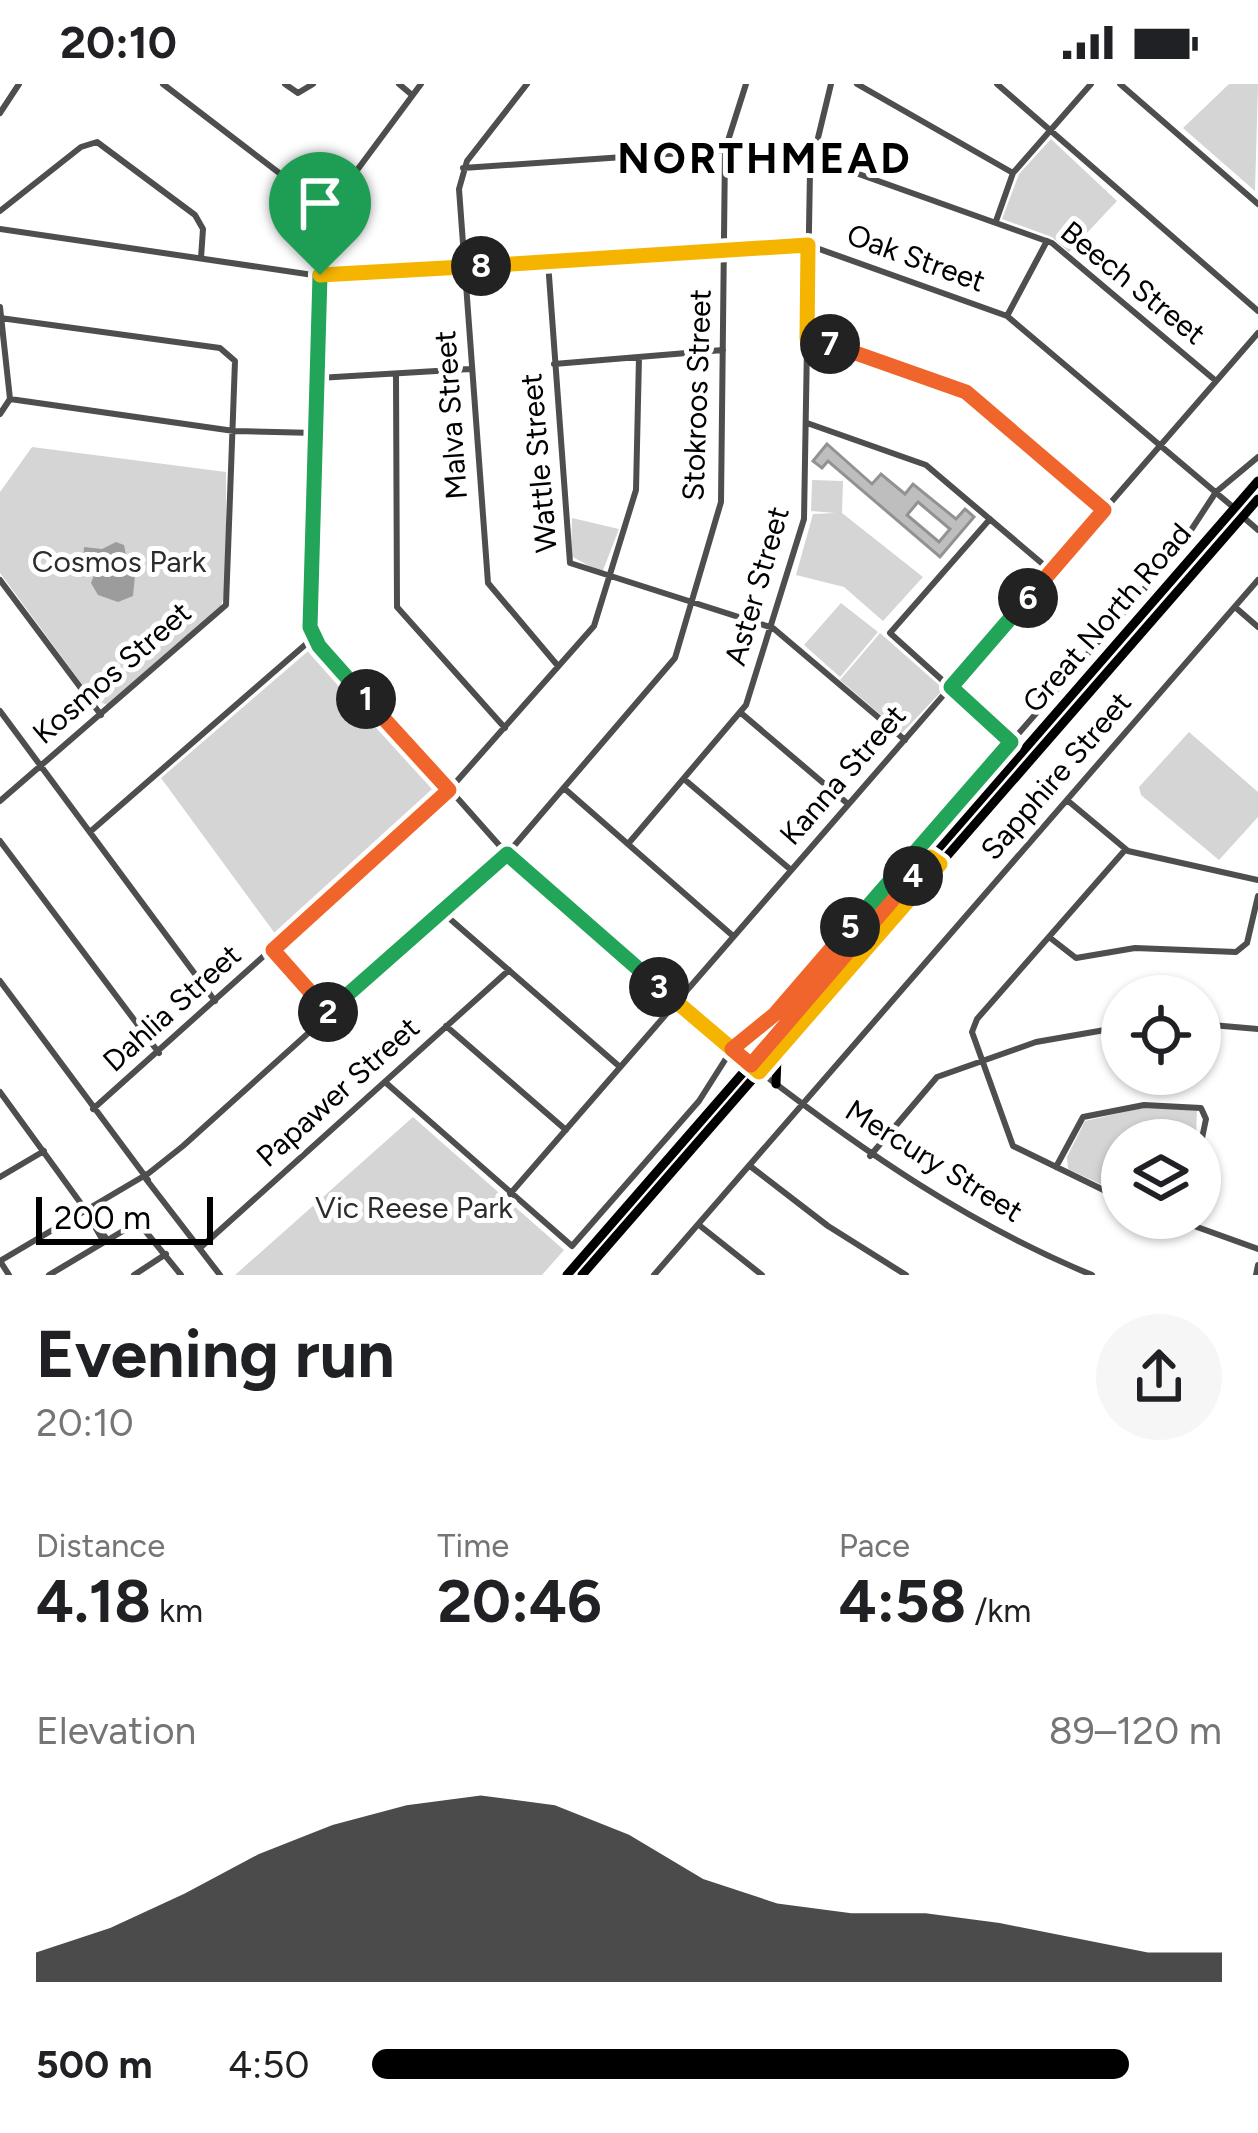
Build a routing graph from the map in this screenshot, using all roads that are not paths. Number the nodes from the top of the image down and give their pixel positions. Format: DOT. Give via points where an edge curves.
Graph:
graph roads {
  1 [pos="19,84"];
  2 [pos="163,84"];
  3 [pos="285,84"];
  4 [pos="313,84"];
  5 [pos="399,84"];
  6 [pos="421,84"];
  7 [pos="527,84"];
  8 [pos="746,84"];
  9 [pos="831,84"];
  10 [pos="857,84"];
  11 [pos="997,84"];
  12 [pos="1091,84"];
  13 [pos="1120,84"];
  14 [pos="412,95"];
  15 [pos="0,113"];
  16 [pos="1051,131"];
  17 [pos="725,150"];
  18 [pos="811,157"];
  19 [pos="463,168"];
  20 [pos="1013,173"];
  21 [pos="1258,204"];
  22 [pos="325,208"];
  23 [pos="0,212"];
  24 [pos="996,221"];
  25 [pos="0,229"];
  26 [pos="1047,241"];
  27 [pos="808,245"];
  28 [pos="725,248"];
  29 [pos="201,258"];
  30 [pos="548,262"];
  31 [pos="465,267"];
  32 [pos="320,275"];
  33 [pos="0,307"];
  34 [pos="1258,311"];
  35 [pos="1007,316"];
  36 [pos="1,318"];
  37 [pos="1258,333"];
  38 [pos="807,338"];
  39 [pos="724,350"];
  40 [pos="639,357"];
  41 [pos="554,364"];
  42 [pos="472,369"];
  43 [pos="396,375"];
  44 [pos="318,378"];
  45 [pos="1217,382"];
  46 [pos="10,399"];
  47 [pos="0,414"];
  48 [pos="807,423"];
  49 [pos="234,431"];
  50 [pos="316,433"];
  51 [pos="1161,446"];
  52 [pos="1258,457"];
  53 [pos="1258,481"];
  54 [pos="1216,492"];
  55 [pos="1258,499"];
  56 [pos="1104,510"];
  57 [pos="1238,513"];
  58 [pos="990,518"];
  59 [pos="1258,530"];
  60 [pos="1051,572"];
  61 [pos="0,580"];
  62 [pos="610,580"];
  63 [pos="1258,580"];
  64 [pos="692,604"];
  65 [pos="1235,607"];
  66 [pos="1258,627"];
  67 [pos="773,628"];
  68 [pos="314,638"];
  69 [pos="558,666"];
  70 [pos="951,687"];
  71 [pos="0,711"];
  72 [pos="741,713"];
  73 [pos="101,715"];
  74 [pos="505,728"];
  75 [pos="905,740"];
  76 [pos="1011,742"];
  77 [pos="41,765"];
  78 [pos="684,778"];
  79 [pos="565,788"];
  80 [pos="449,790"];
  81 [pos="1067,800"];
  82 [pos="0,801"];
  83 [pos="849,805"];
  84 [pos="91,831"];
  85 [pos="0,841"];
  86 [pos="628,844"];
  87 [pos="1125,850"];
  88 [pos="507,854"];
  89 [pos="935,861"];
  90 [pos="792,870"];
  91 [pos="1258,880"];
  92 [pos="1258,896"];
  93 [pos="442,912"];
  94 [pos="734,937"];
  95 [pos="1049,937"];
  96 [pos="273,950"];
  97 [pos="509,970"];
  98 [pos="0,981"];
  99 [pos="215,1000"];
  100 [pos="676,1002"];
  101 [pos="330,1014"];
  102 [pos="1221,1025"];
  103 [pos="446,1026"];
  104 [pos="1258,1028"];
  105 [pos="1101,1031"];
  106 [pos="781,1046"];
  107 [pos="732,1049"];
  108 [pos="159,1053"];
  109 [pos="980,1061"];
  110 [pos="620,1067"];
  111 [pos="755,1068"];
  112 [pos="385,1082"];
  113 [pos="776,1084"];
  114 [pos="0,1092"];
  115 [pos="802,1104"];
  116 [pos="94,1106"];
  117 [pos="1206,1119"];
  118 [pos="566,1130"];
  119 [pos="44,1151"];
  120 [pos="870,1156"];
  121 [pos="750,1166"];
  122 [pos="1056,1168"];
  123 [pos="0,1177"];
  124 [pos="146,1177"];
  125 [pos="1101,1189"];
  126 [pos="510,1194"];
  127 [pos="86,1208"];
  128 [pos="698,1224"];
  129 [pos="1221,1234"];
  130 [pos="105,1239"];
  131 [pos="200,1249"];
  132 [pos="1258,1249"];
  133 [pos="166,1254"];
  134 [pos="0,1261"];
  135 [pos="1258,1265"];
  136 [pos="1083,1273"];
  137 [pos="9,1275"];
  138 [pos="50,1275"];
  139 [pos="134,1275"];
  140 [pos="181,1275"];
  141 [pos="220,1275"];
  142 [pos="567,1275"];
  143 [pos="582,1275"];
  144 [pos="654,1275"];
  145 [pos="762,1275"];
  146 [pos="906,1275"];
  147 [pos="1093,1275"];
  148 [pos="1256,1275"];
  1 -- 15 [label="street"];
  2 -- 22 [label="street"];
  3 -- 4 [label="street" via="298,93"];
  5 -- 14 [label="street"];
  6 -- 14 [label="street"];
  7 -- 19 [label="street"];
  8 -- 17 [label="street, Stokroos Street"];
  9 -- 18 [label="street, Aster Street"];
  10 -- 20 [label="street"];
  11 -- 16 [label="street"];
  12 -- 16 [label="street"];
  13 -- 21 [label="street"];
  14 -- 22 [label="street"];
  16 -- 20 [label="street"];
  16 -- 34 [label="street"];
  17 -- 19 [label="street"];
  17 -- 28 [label="street, Stokroos Street"];
  18 -- 24 [label="street, Beech Street"];
  18 -- 27 [label="street, Aster Street"];
  19 -- 31 [label="street, Malva Street"];
  20 -- 24 [label="street"];
  22 -- 32 [label="street"];
  23 -- 29 [label="street" via="97,142 195,215"];
  24 -- 26 [label="street, Beech Street"];
  25 -- 29 [label="street, Oak Street"];
  26 -- 35 [label="street"];
  26 -- 45 [label="street, Beech Street"];
  27 -- 28 [label="street, Oak Street"];
  27 -- 35 [label="street, Oak Street"];
  27 -- 38 [label="street, Aster Street"];
  28 -- 30 [label="street, Oak Street"];
  28 -- 39 [label="street, Stokroos Street"];
  29 -- 32 [label="street, Oak Street"];
  30 -- 31 [label="street, Oak Street"];
  30 -- 41 [label="street, Wattle Street"];
  31 -- 32 [label="street, Oak Street"];
  31 -- 42 [label="street, Malva Street"];
  32 -- 44 [label="street"];
  33 -- 36 [label="street"];
  35 -- 51 [label="street, Oak Street"];
  36 -- 46 [label="street"];
  36 -- 49 [label="street, Kosmos Street" via="231,352"];
  37 -- 45 [label="street, Kanna Street"];
  38 -- 48 [label="street, Aster Street"];
  38 -- 56 [label="street" via="966,392"];
  39 -- 40 [label="street"];
  39 -- 64 [label="street, Stokroos Street" via="721,502"];
  40 -- 41 [label="street"];
  40 -- 62 [label="street, Dahlia Street" via="636,490"];
  41 -- 62 [label="street, Wattle Street" via="566,553 573,567"];
  42 -- 43 [label="street"];
  42 -- 69 [label="street, Malva Street" via="489,587"];
  43 -- 44 [label="street"];
  43 -- 74 [label="street" via="397,607"];
  44 -- 50 [label="street"];
  45 -- 51 [label="street, Kanna Street"];
  46 -- 47 [label="street"];
  46 -- 49 [label="street"];
  48 -- 58 [label="street" via="921,463"];
  48 -- 67 [label="street, Aster Street" via="805,514"];
  49 -- 50 [label="street"];
  49 -- 73 [label="street, Kosmos Street" via="227,602"];
  50 -- 68 [label="street"];
  51 -- 54 [label="street, Oak Street"];
  51 -- 56 [label="street, Kanna Street"];
  52 -- 54 [label="street"];
  53 -- 57 [label="main road, Great North Road"];
  54 -- 57 [label="street, Oak Street"];
  54 -- 76 [label="street" via="1185,542"];
  55 -- 57 [label="main road, Great North Road"];
  56 -- 60 [label="street, Kanna Street"];
  57 -- 59 [label="street, Oak Street"];
  57 -- 89 [label="main road, Great North Road"];
  58 -- 60 [label="street"];
  58 -- 70 [label="street" via="890,633"];
  60 -- 70 [label="street, Kanna Street"];
  61 -- 73 [label="street"];
  62 -- 64 [label="street, Wattle Street"];
  62 -- 69 [label="street, Dahlia Street" via="594,626"];
  63 -- 65 [label="street, Sapphire Street"];
  64 -- 67 [label="street, Wattle Street"];
  64 -- 79 [label="street, Stokroos Street" via="665,673"];
  65 -- 66 [label="street"];
  65 -- 81 [label="street, Sapphire Street"];
  67 -- 72 [label="street, Aster Street"];
  67 -- 75 [label="street, Wattle Street"];
  68 -- 80 [label="street, Mercury Street"];
  68 -- 84 [label="street"];
  69 -- 74 [label="street, Dahlia Street"];
  70 -- 75 [label="street, Kanna Street"];
  70 -- 76 [label="street"];
  71 -- 77 [label="street"];
  72 -- 78 [label="street, Aster Street"];
  72 -- 83 [label="street"];
  73 -- 77 [label="street, Kosmos Street"];
  74 -- 80 [label="street, Dahlia Street"];
  75 -- 83 [label="street, Kanna Street"];
  76 -- 107 [label="street" via="775,1014"];
  77 -- 82 [label="street, Kosmos Street"];
  77 -- 84 [label="street"];
  78 -- 86 [label="street, Aster Street"];
  78 -- 90 [label="street"];
  79 -- 86 [label="street"];
  79 -- 88 [label="street, Stokroos Street"];
  80 -- 88 [label="street, Mercury Street"];
  80 -- 96 [label="street, Dahlia Street"];
  81 -- 87 [label="street"];
  81 -- 115 [label="street, Sapphire Street"];
  83 -- 90 [label="street, Kanna Street"];
  84 -- 99 [label="street"];
  85 -- 108 [label="street"];
  86 -- 94 [label="street"];
  87 -- 91 [label="street"];
  87 -- 95 [label="street"];
  88 -- 93 [label="street, Stokroos Street"];
  88 -- 100 [label="street, Mercury Street"];
  89 -- 106 [label="main road, Great North Road"];
  89 -- 111 [label="main road, Great North Road"];
  90 -- 94 [label="street, Kanna Street"];
  92 -- 95 [label="street" via="1247,943 1236,952 1135,948 1076,958"];
  93 -- 97 [label="street"];
  93 -- 101 [label="street, Stokroos Street"];
  94 -- 100 [label="street, Kanna Street"];
  95 -- 109 [label="street" via="974,1023"];
  96 -- 99 [label="street, Dahlia Street"];
  96 -- 101 [label="street"];
  97 -- 103 [label="street, Papawer Street"];
  97 -- 110 [label="street"];
  98 -- 116 [label="street"];
  99 -- 108 [label="street, Dahlia Street"];
  100 -- 107 [label="street, Mercury Street"];
  100 -- 110 [label="street, Kanna Street"];
  101 -- 124 [label="street, Stokroos Street"];
  102 -- 104 [label="street"];
  103 -- 112 [label="street, Papawer Street"];
  103 -- 118 [label="street"];
  105 -- 109 [label="street"];
  106 -- 111 [label="main road, Great North Road"];
  106 -- 113 [label="main road"];
  107 -- 111 [label="street, Mercury Street"];
  107 -- 126 [label="street" via="699,1101 572,1246"];
  108 -- 116 [label="street, Dahlia Street"];
  109 -- 120 [label="street" via="930,1083"];
  109 -- 122 [label="street" via="1012,1146"];
  110 -- 118 [label="street, Kanna Street"];
  111 -- 113 [label="street, Mercury Street"];
  111 -- 142 [label="main road, Great North Road"];
  111 -- 143 [label="main road, Great North Road"];
  112 -- 126 [label="street"];
  112 -- 131 [label="street, Papawer Street"];
  113 -- 115 [label="street, Mercury Street"];
  114 -- 119 [label="street"];
  115 -- 120 [label="street, Mercury Street"];
  115 -- 121 [label="street, Sapphire Street"];
  116 -- 124 [label="street"];
  117 -- 122 [label="street" via="1201,1108 1144,1105 1083,1117"];
  118 -- 126 [label="street, Kanna Street"];
  119 -- 123 [label="street"];
  119 -- 127 [label="street"];
  120 -- 136 [label="street, Mercury Street"];
  121 -- 128 [label="street, Sapphire Street"];
  121 -- 146 [label="street"];
  122 -- 125 [label="street"];
  124 -- 127 [label="street, Stokroos Street"];
  124 -- 131 [label="street"];
  127 -- 130 [label="street"];
  127 -- 134 [label="street, Stokroos Street"];
  128 -- 144 [label="street, Sapphire Street"];
  128 -- 145 [label="street"];
  129 -- 132 [label="street"];
  130 -- 133 [label="street" via="141,1222"];
  130 -- 138 [label="street"];
  131 -- 141 [label="street"];
  133 -- 139 [label="street"];
  133 -- 140 [label="street"];
  134 -- 137 [label="street"];
  135 -- 148 [label="street"];
  136 -- 147 [label="street, Mercury Street"];
}
